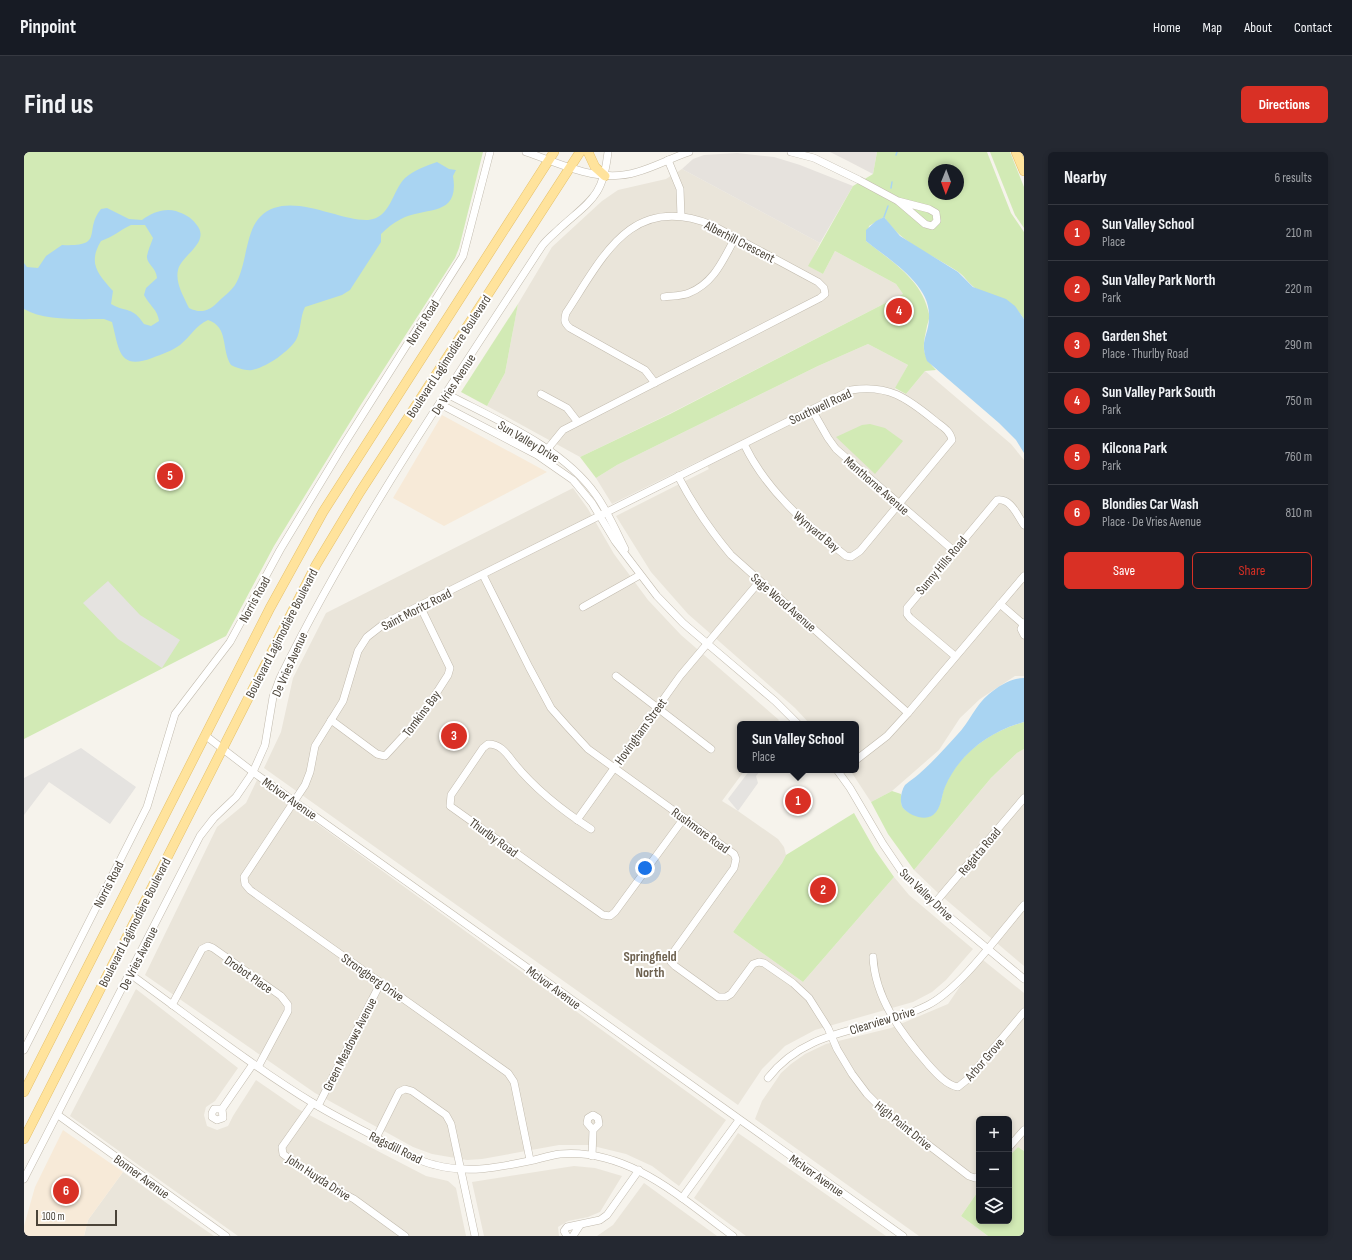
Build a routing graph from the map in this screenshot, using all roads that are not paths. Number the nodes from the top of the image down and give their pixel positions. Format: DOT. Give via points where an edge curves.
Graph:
graph roads {
  1 [pos="490,152"];
  2 [pos="526,152"];
  3 [pos="554,152"];
  4 [pos="580,152"];
  5 [pos="588,152"];
  6 [pos="608,152"];
  7 [pos="689,152"];
  8 [pos="791,152"];
  9 [pos="1016,152"];
  10 [pos="548,160"];
  11 [pos="668,160"];
  12 [pos="570,168"];
  13 [pos="1024,171"];
  14 [pos="605,176"];
  15 [pos="898,201"];
  16 [pos="681,216"];
  17 [pos="735,238"];
  18 [pos="664,297"];
  19 [pos="655,382"];
  20 [pos="447,394"];
  21 [pos="541,394"];
  22 [pos="440,404"];
  23 [pos="812,410"];
  24 [pos="577,422"];
  25 [pos="744,444"];
  26 [pos="546,448"];
  27 [pos="541,457"];
  28 [pos="678,476"];
  29 [pos="899,504"];
  30 [pos="604,515"];
  31 [pos="1024,525"];
  32 [pos="954,551"];
  33 [pos="483,574"];
  34 [pos="640,575"];
  35 [pos="1024,576"];
  36 [pos="759,582"];
  37 [pos="1000,604"];
  38 [pos="420,606"];
  39 [pos="583,607"];
  40 [pos="1024,624"];
  41 [pos="1024,635"];
  42 [pos="707,644"];
  43 [pos="955,656"];
  44 [pos="616,676"];
  45 [pos="657,708"];
  46 [pos="908,713"];
  47 [pos="331,720"];
  48 [pos="795,721"];
  49 [pos="206,736"];
  50 [pos="711,749"];
  51 [pos="222,750"];
  52 [pos="859,758"];
  53 [pos="614,767"];
  54 [pos="253,772"];
  55 [pos="840,773"];
  56 [pos="1024,798"];
  57 [pos="294,801"];
  58 [pos="684,818"];
  59 [pos="577,820"];
  60 [pos="591,829"];
  61 [pos="934,904"];
  62 [pos="1024,905"];
  63 [pos="987,948"];
  64 [pos="873,957"];
  65 [pos="130,974"];
  66 [pos="1024,979"];
  67 [pos="380,982"];
  68 [pos="172,1005"];
  69 [pos="1024,1012"];
  70 [pos="893,1018"];
  71 [pos="831,1036"];
  72 [pos="24,1050"];
  73 [pos="256,1066"];
  74 [pos="768,1078"];
  75 [pos="24,1092"];
  76 [pos="315,1104"];
  77 [pos="222,1109"];
  78 [pos="58,1116"];
  79 [pos="739,1120"];
  80 [pos="593,1130"];
  81 [pos="1024,1130"];
  82 [pos="376,1138"];
  83 [pos="24,1139"];
  84 [pos="1012,1144"];
  85 [pos="592,1156"];
  86 [pos="530,1160"];
  87 [pos="460,1169"];
  88 [pos="639,1170"];
  89 [pos="976,1178"];
  90 [pos="24,1179"];
  91 [pos="682,1198"];
  92 [pos="580,1225"];
  93 [pos="226,1236"];
  94 [pos="405,1236"];
  95 [pos="475,1236"];
  96 [pos="567,1236"];
  97 [pos="573,1236"];
  98 [pos="733,1236"];
  99 [pos="903,1236"];
  1 -- 72 [label="street, Norris Road" via="464,256 280,550 230,642 175,714 147,807"];
  2 -- 10 [label="street"];
  3 -- 10 [label="main road, Boulevard Lagimodière Boulevard"];
  4 -- 12 [label="main road, Boulevard Lagimodière Boulevard"];
  5 -- 14 [label="main road" via="595,167"];
  6 -- 14 [label="street, De Vries Avenue"];
  7 -- 11 [label="street"];
  8 -- 15 [label="street" via="823,162"];
  9 -- 13 [label="main road"];
  10 -- 12 [label="street"];
  10 -- 49 [label="main road, Boulevard Lagimodière Boulevard" via="323,512 270,608"];
  11 -- 14 [label="street" via="632,174"];
  11 -- 16 [label="street" via="680,189"];
  12 -- 14 [label="street"];
  12 -- 51 [label="main road, Boulevard Lagimodière Boulevard" via="341,522 301,593"];
  14 -- 20 [label="street, De Vries Avenue" via="600,190 594,197 545,243"];
  15 -- 15 [label="street" via="925,224 932,226 937,221 936,213 929,208"];
  16 -- 17 [label="street, Alberhill Crescent" via="705,222"];
  16 -- 19 [label="street, Alberhill Crescent" via="666,216 646,221 618,238 608,249 564,320 570,328 645,370"];
  17 -- 18 [label="street" via="712,278 688,293"];
  17 -- 19 [label="street, Alberhill Crescent" via="818,282 824,288 824,294"];
  19 -- 24 [label="street, Alberhill Crescent"];
  20 -- 22 [label="street, De Vries Avenue"];
  20 -- 26 [label="street, Sun Valley Drive"];
  21 -- 24 [label="street" via="567,408"];
  22 -- 27 [label="street, Sun Valley Drive"];
  22 -- 54 [label="street, De Vries Avenue" via="346,553 298,641 273,697 265,745"];
  23 -- 25 [label="street, Southwell Road"];
  23 -- 29 [label="street, Manthorne Avenue" via="836,449"];
  23 -- 29 [label="street, Southwell Road" via="851,390 883,390 911,401 948,431 952,440 950,444"];
  24 -- 26 [label="street, Alberhill Crescent" via="562,430"];
  25 -- 28 [label="street, Southwell Road"];
  25 -- 29 [label="street, Wynyard Bay" via="759,470 791,510 846,556 851,557 860,551"];
  26 -- 27 [label="street, Alberhill Crescent"];
  26 -- 30 [label="street, Sun Valley Drive" via="584,480 596,495"];
  27 -- 30 [label="street, Sun Valley Drive" via="573,480"];
  28 -- 30 [label="street, Southwell Road"];
  28 -- 36 [label="street, Sage Wood Avenue" via="710,530"];
  29 -- 32 [label="street, Manthorne Avenue"];
  30 -- 33 [label="street, Saint Moritz Road"];
  30 -- 34 [label="street, Sun Valley Drive" via="615,541"];
  31 -- 32 [label="street, Sunny Hills Road" via="1009,502 997,500"];
  32 -- 43 [label="street, Sunny Hills Road" via="909,603 907,614"];
  33 -- 38 [label="street, Saint Moritz Road"];
  33 -- 53 [label="street, Rushmore Road" via="551,708 588,749"];
  34 -- 39 [label="street"];
  34 -- 42 [label="street, Sun Valley Drive" via="667,607"];
  35 -- 37 [label="street"];
  36 -- 42 [label="street, Hovingham Street"];
  36 -- 46 [label="street, Sage Wood Avenue"];
  37 -- 40 [label="street"];
  37 -- 43 [label="street"];
  38 -- 47 [label="street, Saint Moritz Road" via="385,623 365,640 354,659 345,695"];
  38 -- 47 [label="street, Tomkins Bay" via="450,668 448,676 420,717 385,756 377,754"];
  40 -- 41 [label="street" via="1021,629"];
  42 -- 45 [label="street, Hovingham Street"];
  42 -- 48 [label="street, Sun Valley Drive"];
  43 -- 46 [label="street"];
  44 -- 45 [label="street"];
  45 -- 50 [label="street"];
  45 -- 53 [label="street, Hovingham Street"];
  46 -- 52 [label="street" via="886,736"];
  47 -- 57 [label="street, Saint Moritz Road" via="315,746 310,772"];
  49 -- 51 [label="street, McIvor Avenue"];
  49 -- 75 [label="main road, Boulevard Lagimodière Boulevard"];
  51 -- 54 [label="street, McIvor Avenue"];
  51 -- 83 [label="main road, Boulevard Lagimodière Boulevard"];
  53 -- 58 [label="street, Rushmore Road"];
  53 -- 59 [label="street, Hovingham Street"];
  54 -- 57 [label="street, McIvor Avenue"];
  54 -- 65 [label="street, De Vries Avenue" via="236,797 200,836"];
  55 -- 61 [label="street, Sun Valley Drive" via="902,872"];
  56 -- 61 [label="street, Regatta Road"];
  57 -- 67 [label="street, Strongberg Drive" via="244,877 245,884"];
  57 -- 79 [label="street, McIvor Avenue"];
  58 -- 59 [label="street, Thurlby Road" via="616,912 610,916 603,915 450,806 450,800 483,748 488,744 495,744 534,785"];
  58 -- 71 [label="street, Rushmore Road" via="734,854 736,864 672,954 671,962 718,997 731,994 753,964 764,962 809,998"];
  59 -- 60 [label="street, Thurlby Road"];
  61 -- 63 [label="street, Sun Valley Drive"];
  62 -- 63 [label="street, Clearview Drive"];
  63 -- 66 [label="street, Sun Valley Drive"];
  63 -- 70 [label="street, Clearview Drive" via="947,993 928,1005"];
  64 -- 70 [label="street" via="874,974"];
  65 -- 68 [label="street, Ragsdill Road"];
  65 -- 78 [label="street, De Vries Avenue"];
  67 -- 76 [label="street, Green Meadows Avenue"];
  67 -- 86 [label="street, Strongberg Drive" via="508,1073 514,1082"];
  68 -- 73 [label="street, Ragsdill Road"];
  68 -- 73 [label="street, Drobot Place" via="202,949 208,946 281,996 288,1005 288,1011"];
  69 -- 70 [label="street, Arbor Grove" via="968,1079 958,1087 936,1072 906,1039"];
  70 -- 71 [label="street, Clearview Drive"];
  71 -- 74 [label="street, Clearview Drive" via="800,1048 784,1060"];
  71 -- 89 [label="street, High Point Drive" via="852,1074 884,1111 969,1176"];
  73 -- 76 [label="street, Ragsdill Road"];
  73 -- 77 [label="street"];
  76 -- 82 [label="street, Ragsdill Road"];
  76 -- 94 [label="street, John Huyda Drive" via="282,1147 283,1154 318,1180 354,1199"];
  78 -- 90 [label="street, De Vries Avenue"];
  78 -- 93 [label="street, Bonner Avenue"];
  79 -- 91 [label="street"];
  79 -- 99 [label="street, McIvor Avenue"];
  80 -- 85 [label="street"];
  81 -- 84 [label="street"];
  82 -- 87 [label="street, Ragsdill Road" via="409,1156 434,1165"];
  82 -- 87 [label="street" via="399,1092 406,1089 412,1091 446,1115 451,1124"];
  85 -- 86 [label="street, Ragsdill Road" via="560,1154"];
  85 -- 88 [label="street, Ragsdill Road" via="622,1162"];
  86 -- 87 [label="street, Ragsdill Road" via="492,1168"];
  87 -- 95 [label="street"];
  88 -- 91 [label="street, Ragsdill Road"];
  88 -- 92 [label="street" via="607,1215 600,1220"];
  91 -- 98 [label="street, Ragsdill Road"];
  92 -- 96 [label="street" via="567,1227 564,1232"];
  92 -- 97 [label="street"];
}
